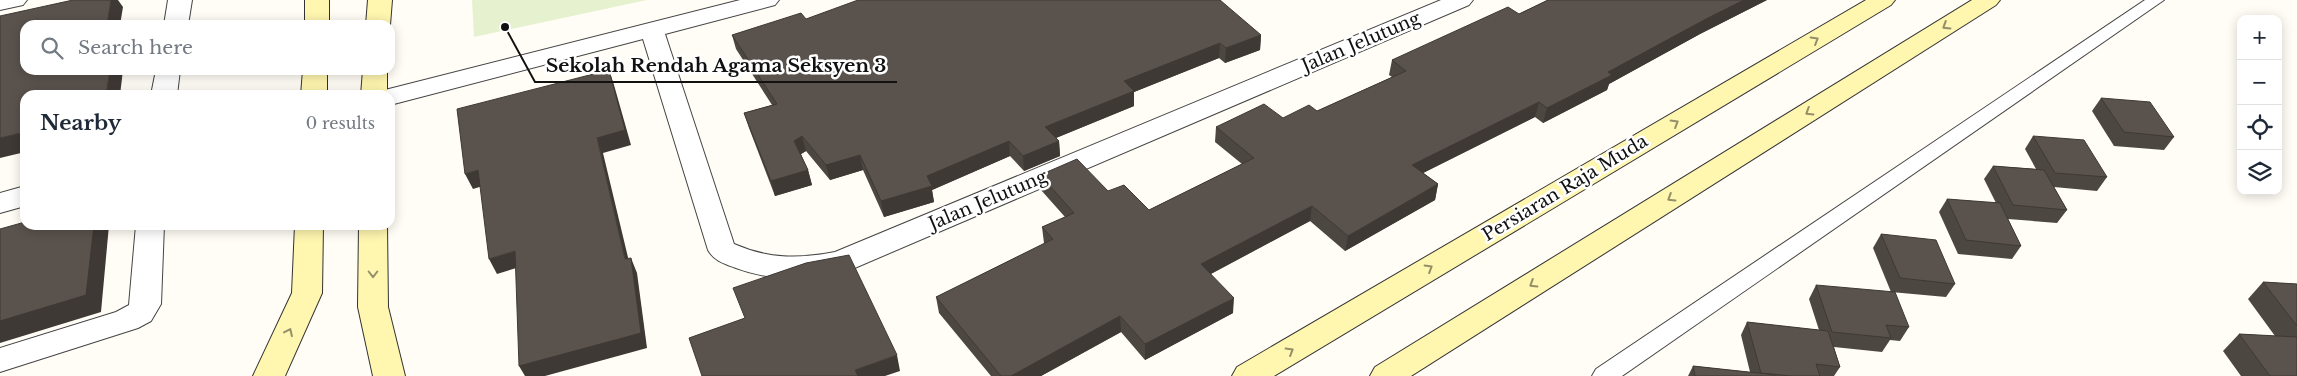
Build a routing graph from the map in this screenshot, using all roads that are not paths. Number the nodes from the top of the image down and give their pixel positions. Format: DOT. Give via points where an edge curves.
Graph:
graph roads {
  1 [pos="15,0"];
  2 [pos="180,0"];
  3 [pos="318,0"];
  4 [pos="380,0"];
  5 [pos="767,0"];
  6 [pos="1461,0"];
  7 [pos="1882,0"];
  8 [pos="1988,0"];
  9 [pos="2156,0"];
  10 [pos="0,3"];
  11 [pos="177,20"];
  12 [pos="317,20"];
  13 [pos="378,20"];
  14 [pos="652,30"];
  15 [pos="167,75"];
  16 [pos="315,75"];
  17 [pos="375,75"];
  18 [pos="165,90"];
  19 [pos="314,90"];
  20 [pos="374,90"];
  21 [pos="395,96"];
  22 [pos="20,197"];
  23 [pos="0,203"];
  24 [pos="150,230"];
  25 [pos="309,230"];
  26 [pos="373,230"];
  27 [pos="0,360"];
  28 [pos="269,376"];
  29 [pos="389,376"];
  30 [pos="1248,376"];
  31 [pos="1386,376"];
  32 [pos="1604,376"];
  1 -- 10 [label="street"];
  2 -- 11 [label="street"];
  3 -- 12 [label="main road"];
  4 -- 13 [label="main road"];
  5 -- 14 [label="street"];
  6 -- 14 [label="street, Jalan Jelutung" via="840,262 808,268 748,263 722,250"];
  30 -- 7 [label="main road, Persiaran Raja Muda, one-way"];
  8 -- 31 [label="main road, one-way"];
  9 -- 32 [label="lane"];
  14 -- 21 [label="street"];
  15 -- 18 [label="street"];
  16 -- 19 [label="main road"];
  17 -- 20 [label="main road"];
  22 -- 23 [label="street"];
  24 -- 27 [label="street" via="146,304 140,313"];
  28 -- 25 [label="main road, one-way" via="307,293"];
  26 -- 29 [label="main road, one-way" via="373,307"];
}
